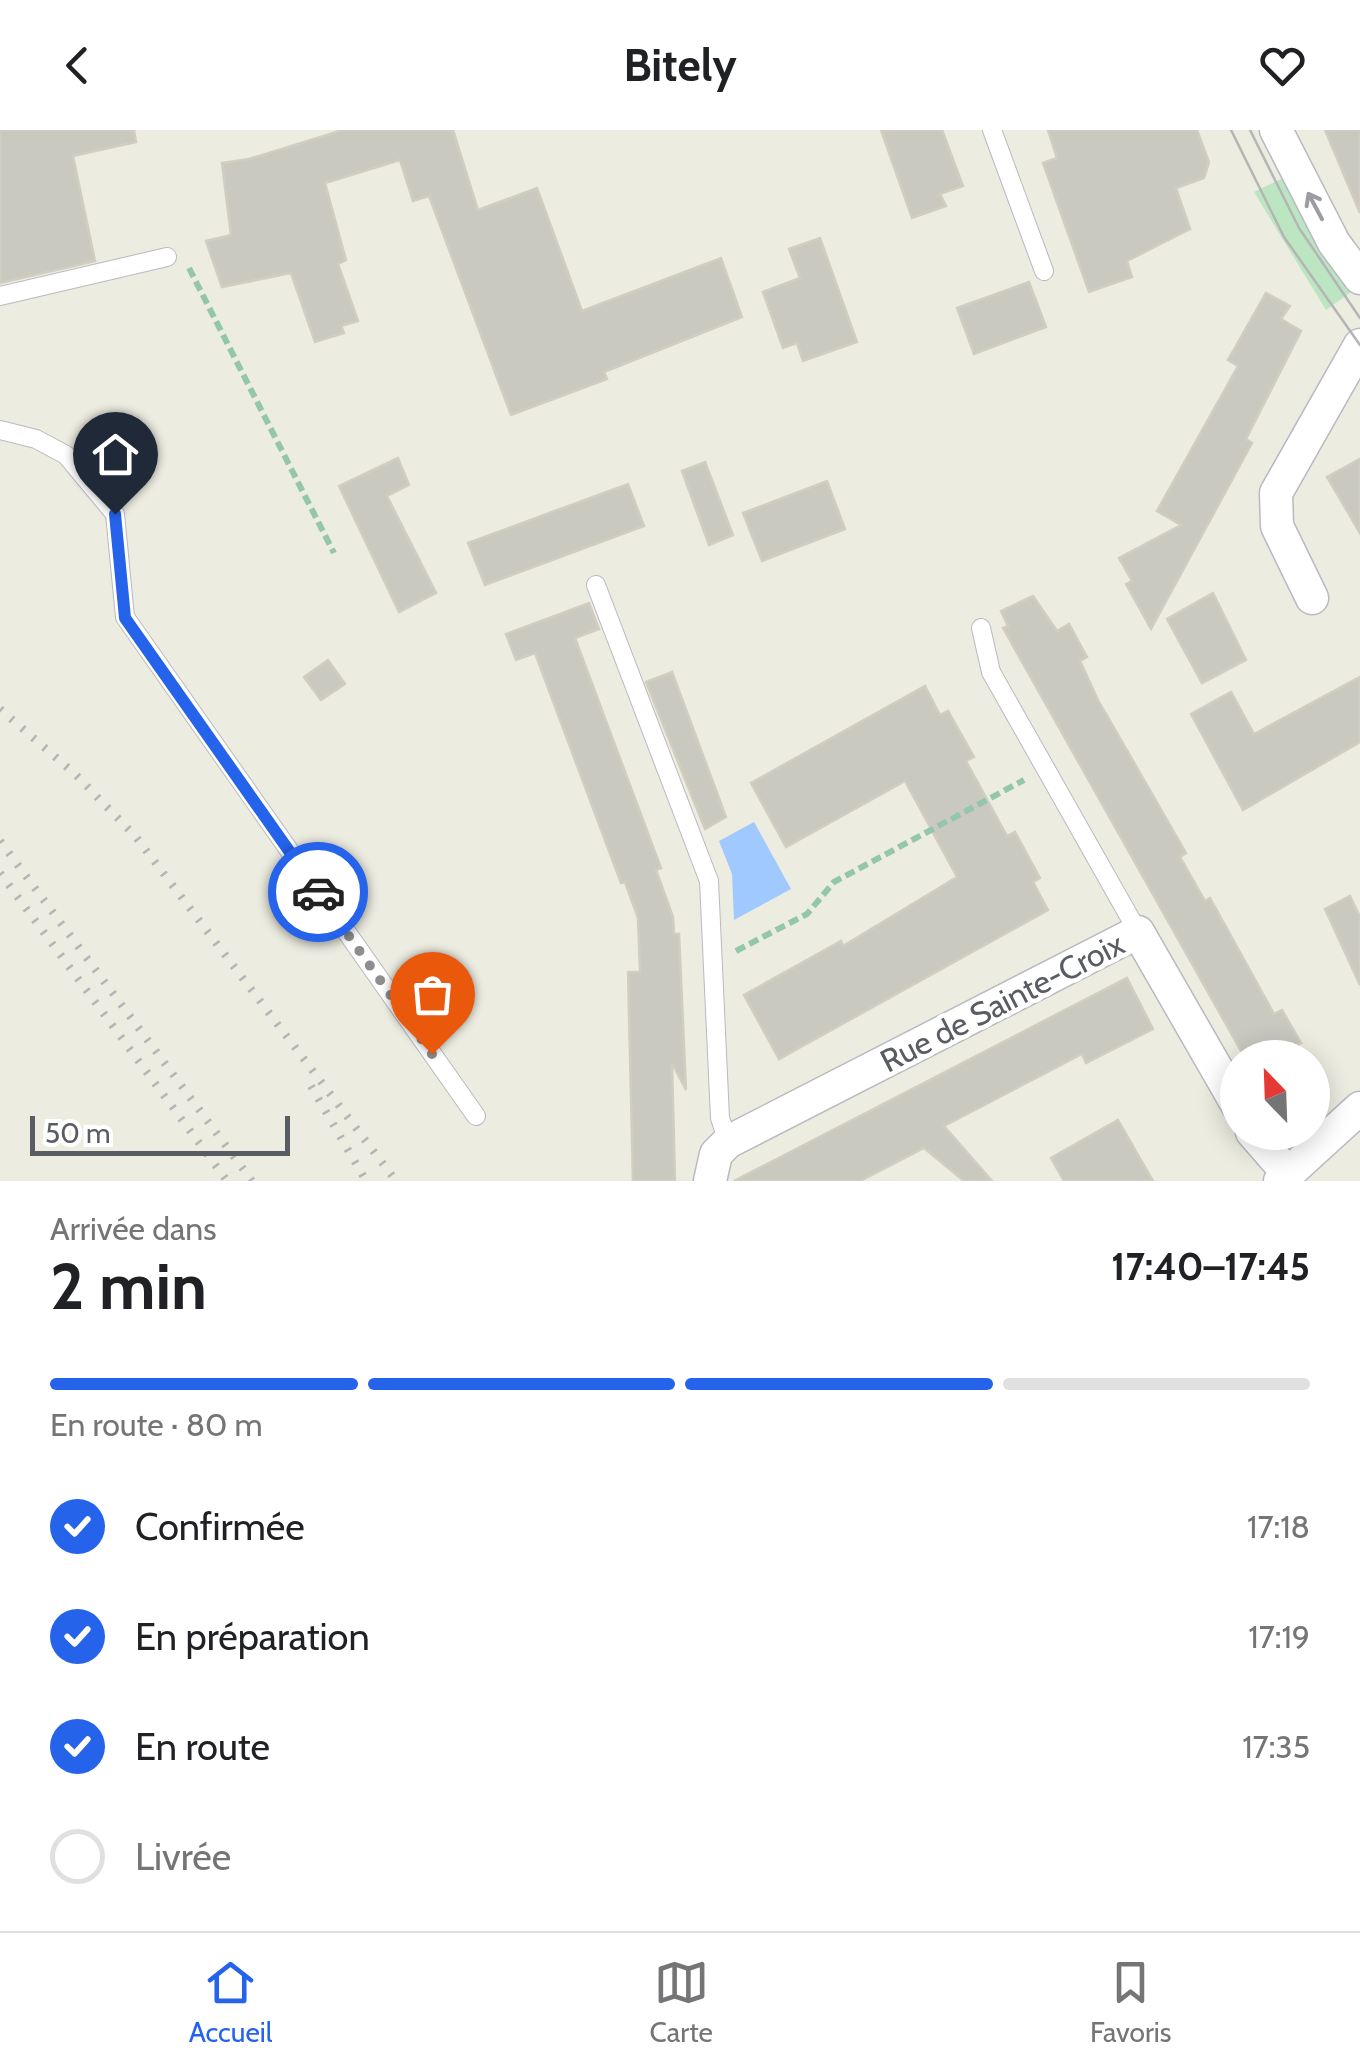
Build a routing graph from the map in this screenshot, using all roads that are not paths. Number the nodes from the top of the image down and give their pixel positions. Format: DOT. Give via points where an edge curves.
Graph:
graph roads {
  1 [pos="992,130"];
  2 [pos="1276,130"];
  3 [pos="167,257"];
  4 [pos="1044,272"];
  5 [pos="1360,278"];
  6 [pos="0,296"];
  7 [pos="1360,344"];
  8 [pos="0,430"];
  9 [pos="596,585"];
  10 [pos="1312,598"];
  11 [pos="982,628"];
  12 [pos="1138,932"];
  13 [pos="1220,1075"];
  14 [pos="1360,1108"];
  15 [pos="476,1116"];
  16 [pos="728,1142"];
  17 [pos="1265,1150"];
  18 [pos="1284,1177"];
  19 [pos="710,1181"];
  1 -- 4 [label="lane"];
  5 -- 2 [label="street, one-way" via="1334,243"];
  3 -- 6 [label="lane"];
  7 -- 10 [label="street" via="1276,493 1276,526"];
  8 -- 15 [label="lane" via="66,455 115,514 125,618"];
  9 -- 16 [label="lane" via="709,880 720,1118"];
  11 -- 12 [label="lane" via="991,672"];
  12 -- 13 [label="street, Rue de Sainte-Croix"];
  12 -- 16 [label="street, Rue de Sainte-Croix"];
  14 -- 18 [label="street"];
  16 -- 19 [label="street" via="716,1154"];
  17 -- 18 [label="street"];
}
